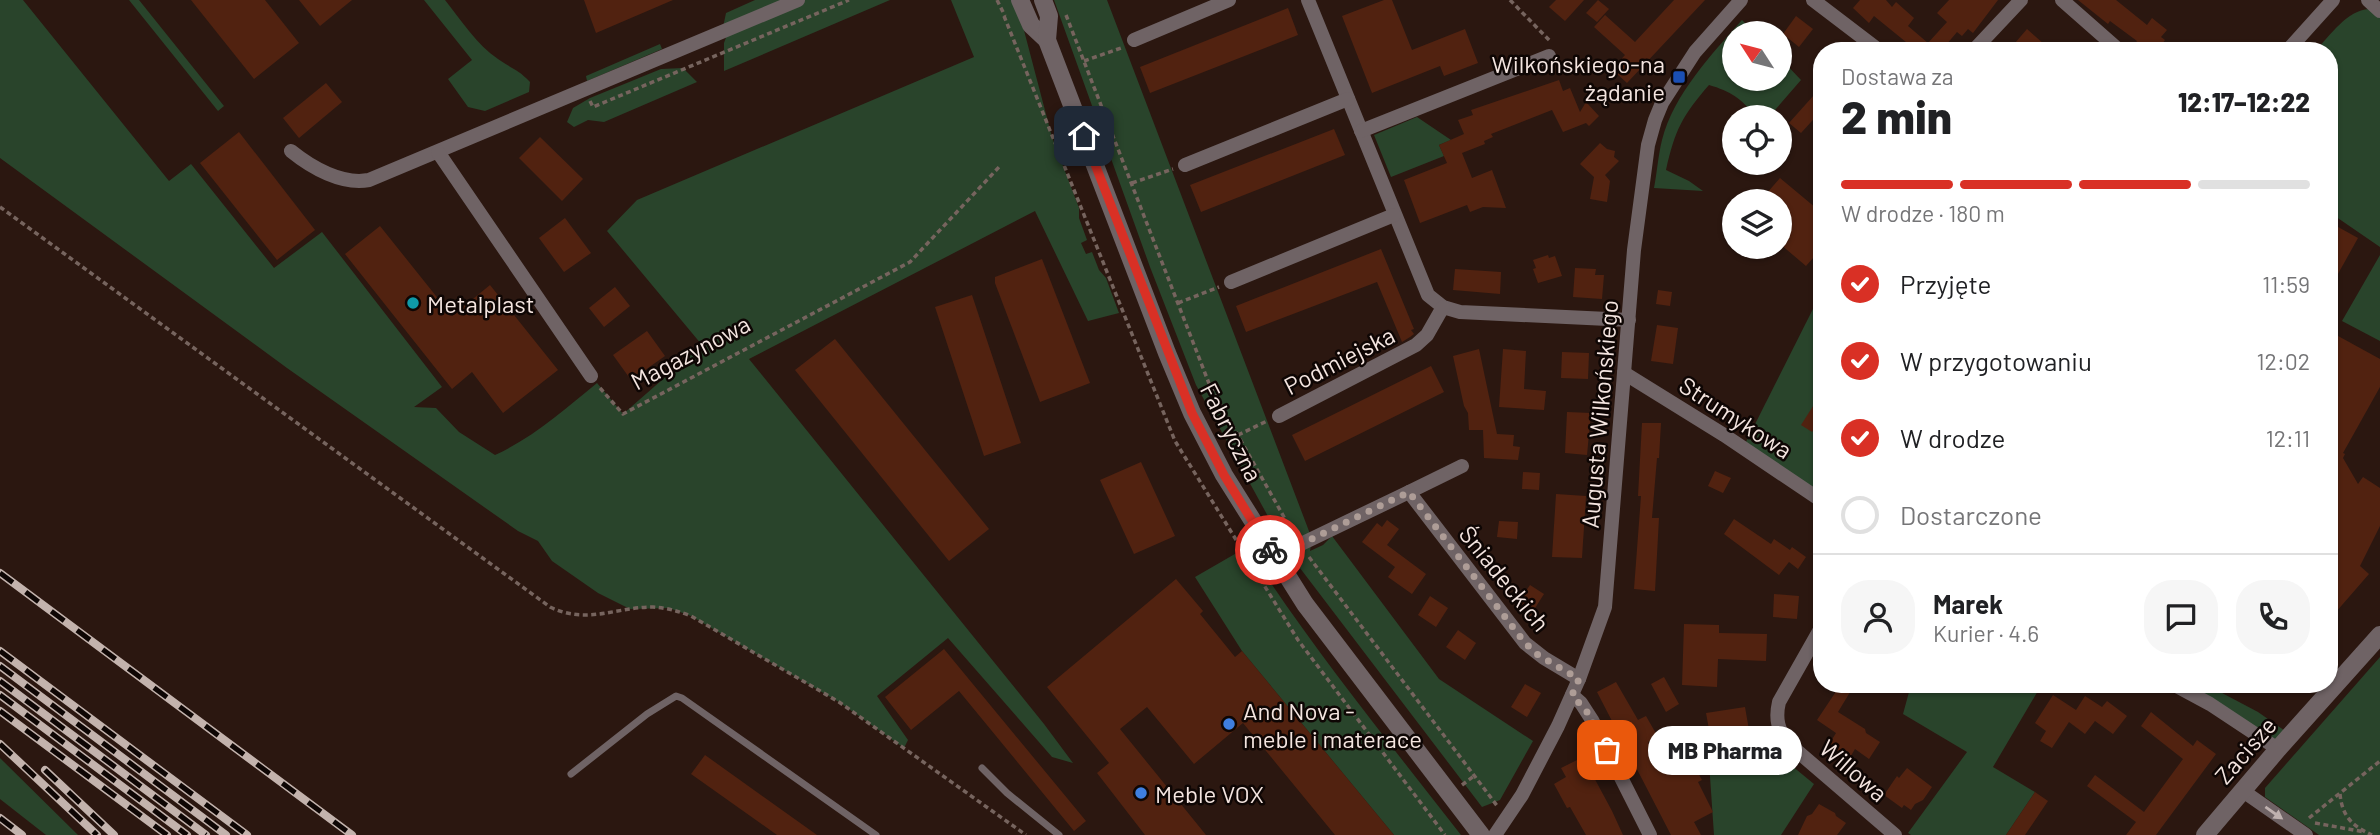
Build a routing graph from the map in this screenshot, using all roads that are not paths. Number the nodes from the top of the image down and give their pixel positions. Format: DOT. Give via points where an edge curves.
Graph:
graph roads {
  1 [pos="798,0"];
  2 [pos="1020,0"];
  3 [pos="1043,0"];
  4 [pos="1230,0"];
  5 [pos="1308,0"];
  6 [pos="1741,0"];
  7 [pos="1814,0"];
  8 [pos="2021,0"];
  9 [pos="2062,0"];
  10 [pos="2333,0"];
  11 [pos="2368,0"];
  12 [pos="2380,11"];
  13 [pos="1047,40"];
  14 [pos="1134,40"];
  15 [pos="1868,42"];
  16 [pos="1981,42"];
  17 [pos="2110,42"];
  18 [pos="2295,42"];
  19 [pos="1549,56"];
  20 [pos="1348,99"];
  21 [pos="1361,131"];
  22 [pos="291,151"];
  23 [pos="438,152"];
  24 [pos="1185,165"];
  25 [pos="1394,215"];
  26 [pos="1231,282"];
  27 [pos="1443,307"];
  28 [pos="1629,320"];
  29 [pos="1624,373"];
  30 [pos="591,376"];
  31 [pos="1279,416"];
  32 [pos="1462,466"];
  33 [pos="1409,492"];
  34 [pos="1813,495"];
  35 [pos="1274,557"];
  36 [pos="2380,635"];
  37 [pos="1813,642"];
  38 [pos="1579,679"];
  39 [pos="2338,682"];
  40 [pos="2190,693"];
  41 [pos="2328,693"];
  42 [pos="1572,695"];
  43 [pos="2278,749"];
  44 [pos="982,768"];
  45 [pos="571,774"];
  46 [pos="2243,791"];
  47 [pos="876,835"];
  48 [pos="1059,835"];
  49 [pos="1480,835"];
  50 [pos="1495,835"];
  51 [pos="1650,835"];
  52 [pos="1895,835"];
  53 [pos="2205,835"];
  54 [pos="2306,835"];
  1 -- 23 [label="street"];
  2 -- 13 [label="street, Fabryczna" via="1031,25"];
  3 -- 13 [label="street, Fabryczna" via="1049,16"];
  4 -- 14 [label="street"];
  5 -- 20 [label="street"];
  6 -- 28 [label="street, Augusta Wilkońskiego" via="1695,52 1655,120 1647,145"];
  7 -- 15 [label="street"];
  8 -- 16 [label="street"];
  9 -- 17 [label="street"];
  10 -- 18 [label="street"];
  11 -- 12 [label="street"];
  13 -- 35 [label="street, Fabryczna" via="1192,413"];
  19 -- 21 [label="street"];
  20 -- 21 [label="street"];
  20 -- 24 [label="street"];
  21 -- 25 [label="street"];
  22 -- 23 [label="street" via="318,169 354,183"];
  23 -- 30 [label="street, Magazynowa"];
  25 -- 26 [label="street"];
  25 -- 27 [label="street" via="1428,295"];
  27 -- 28 [label="street" via="1461,312"];
  27 -- 31 [label="street, Podmiejska" via="1416,345"];
  28 -- 29 [label="street, Augusta Wilkońskiego"];
  29 -- 34 [label="street, Strumykowa"];
  29 -- 38 [label="street, Augusta Wilkońskiego" via="1608,593"];
  32 -- 33 [label="street"];
  33 -- 35 [label="street"];
  33 -- 38 [label="street, Śniadeckich" via="1525,643"];
  35 -- 49 [label="street, Fabryczna"];
  36 -- 39 [label="street, Zacisze"];
  37 -- 52 [label="street, Willowa" via="1779,702 1776,713 1781,735"];
  38 -- 42 [label="street, Augusta Wilkońskiego"];
  40 -- 43 [label="street"];
  41 -- 43 [label="street, Zacisze"];
  42 -- 50 [label="street, Augusta Wilkońskiego" via="1522,795"];
  42 -- 51 [label="street" via="1597,728"];
  43 -- 46 [label="street, Zacisze"];
  44 -- 48 [label="lane"];
  45 -- 47 [label="lane" via="676,696"];
  46 -- 53 [label="street, Zacisze"];
  46 -- 54 [label="street, one-way"];
}
